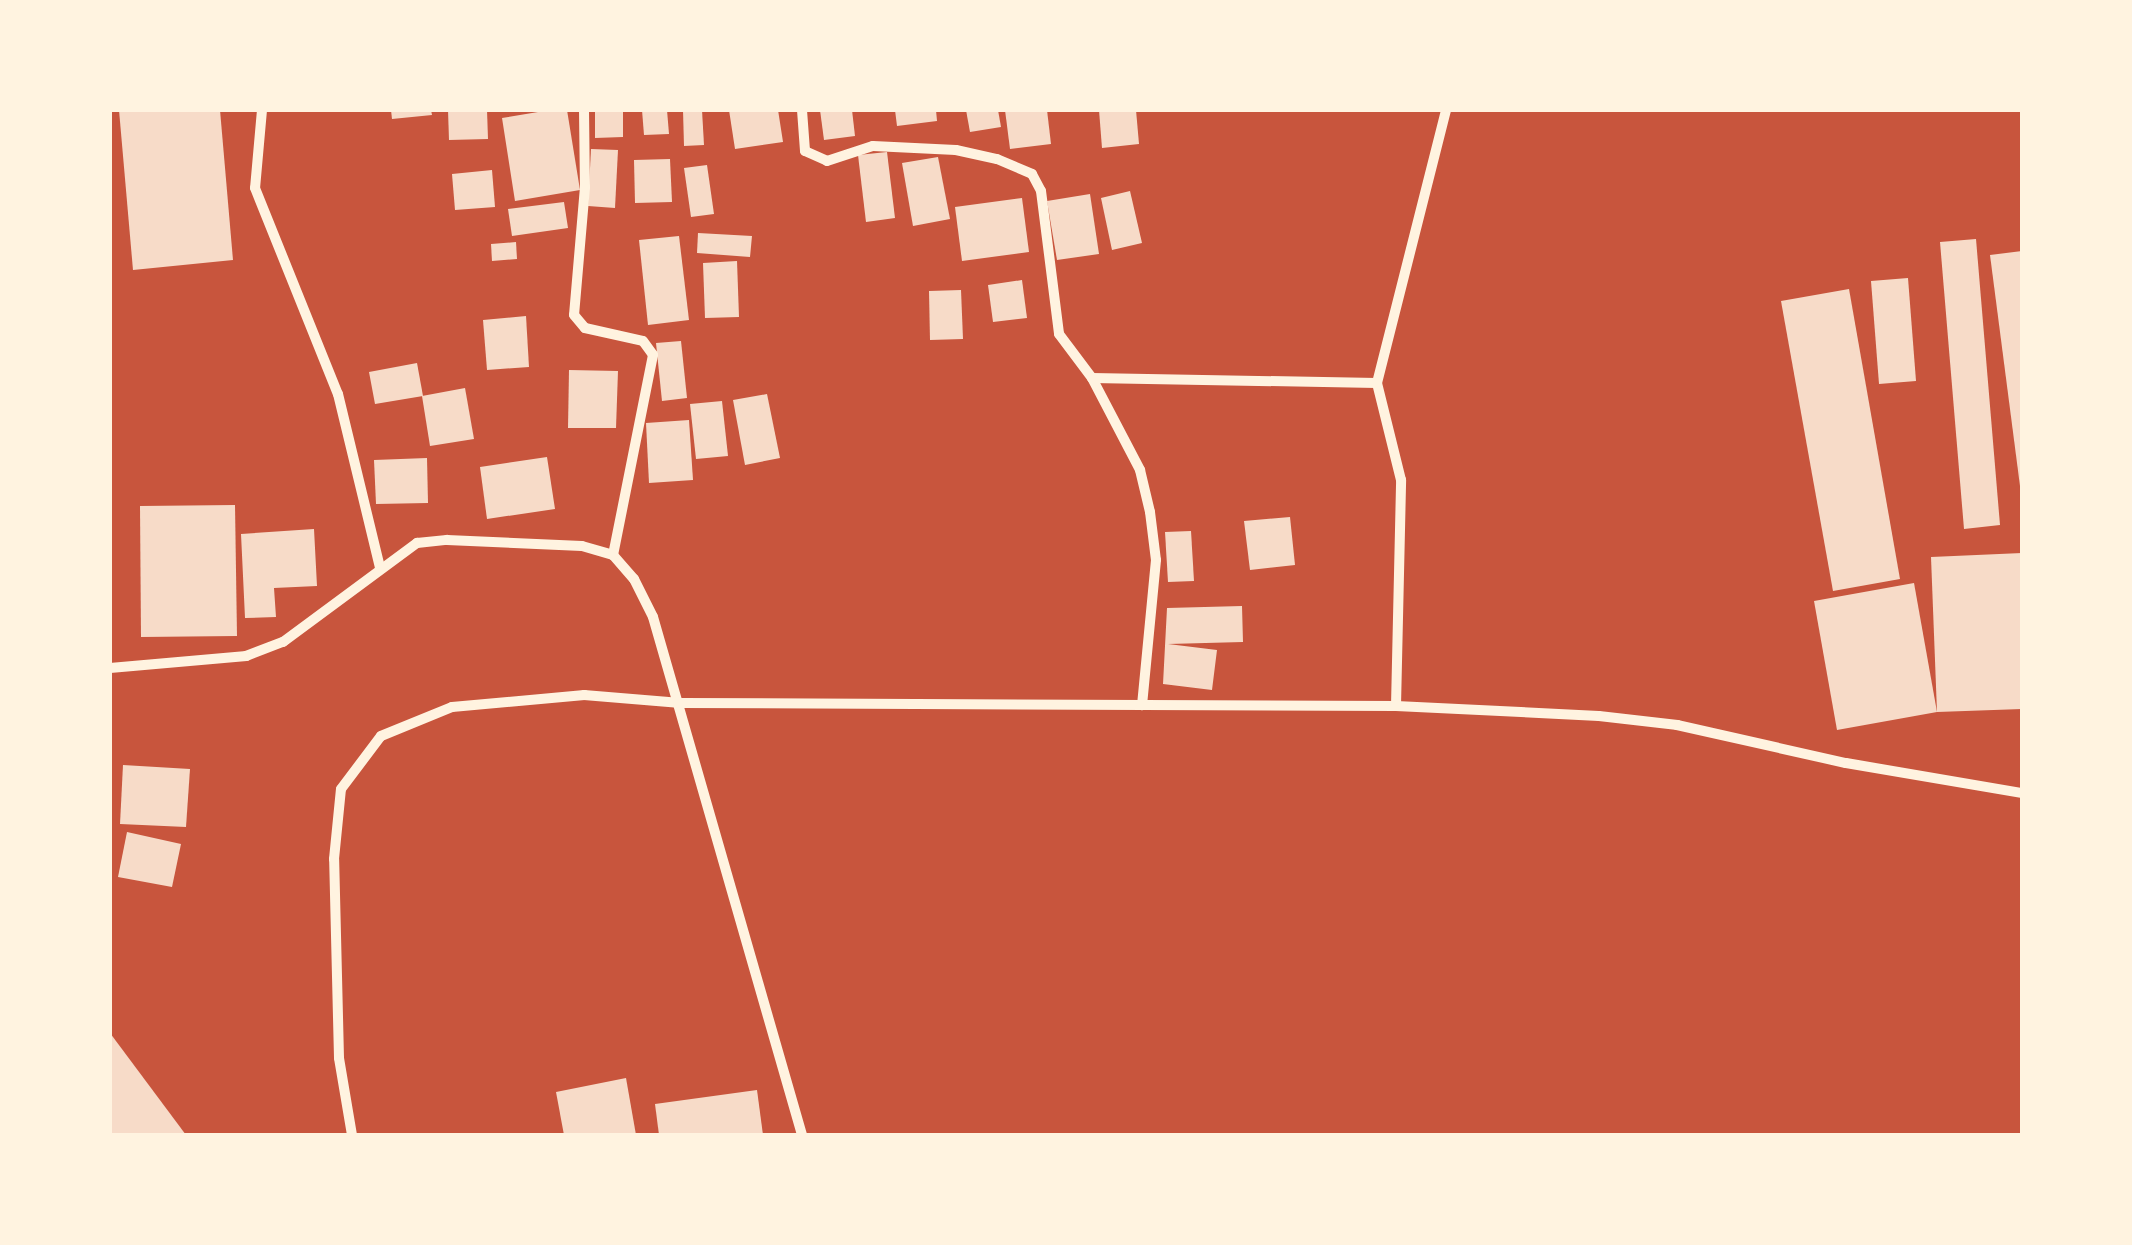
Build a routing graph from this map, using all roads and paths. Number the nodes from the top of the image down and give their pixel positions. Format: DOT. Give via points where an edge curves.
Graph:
graph roads {
  1 [pos="262,110"];
  2 [pos="584,110"];
  3 [pos="802,110"];
  4 [pos="1446,110"];
  5 [pos="1092,378"];
  6 [pos="1377,382"];
  7 [pos="613,555"];
  8 [pos="380,567"];
  9 [pos="110,668"];
  10 [pos="680,703"];
  11 [pos="1142,705"];
  12 [pos="1396,706"];
  13 [pos="2022,793"];
  14 [pos="352,1135"];
  15 [pos="802,1135"];
  1 -- 8 [label="street" via="255,188 338,394"];
  2 -- 7 [label="street" via="574,314 585,328 644,341 654,354"];
  3 -- 5 [label="street" via="805,151 827,161 873,146 956,150 1032,174 1041,191 1059,334"];
  4 -- 6 [label="street"];
  5 -- 6 [label="street"];
  5 -- 11 [label="street" via="1140,470 1150,512 1156,560"];
  6 -- 12 [label="street" via="1401,480"];
  7 -- 8 [label="street" via="582,546 447,540 417,543"];
  7 -- 10 [label="street" via="653,616"];
  8 -- 9 [label="street" via="283,642 246,656"];
  10 -- 11 [label="street"];
  10 -- 14 [label="street" via="584,695 452,707 381,736 341,789 334,859 339,1058"];
  10 -- 15 [label="street"];
  11 -- 12 [label="street"];
  12 -- 13 [label="street" via="1676,725"];
}
